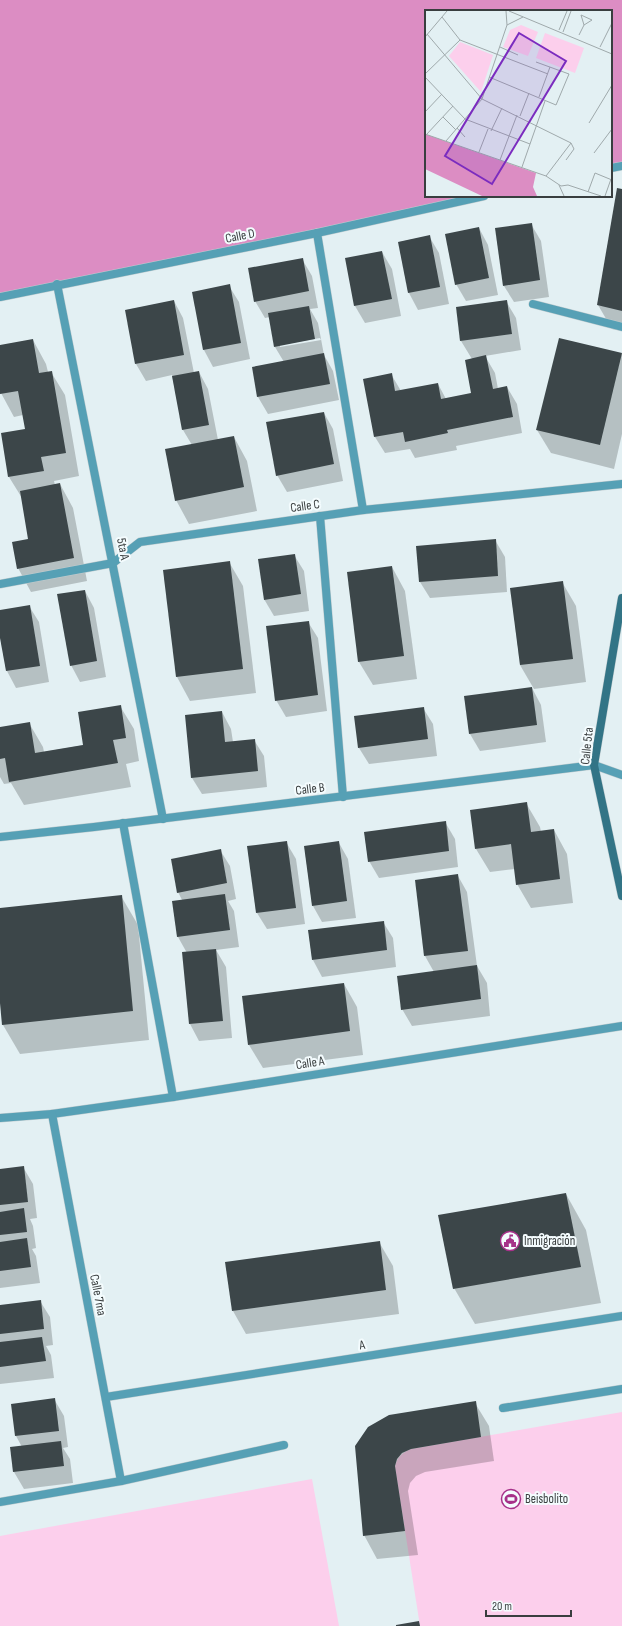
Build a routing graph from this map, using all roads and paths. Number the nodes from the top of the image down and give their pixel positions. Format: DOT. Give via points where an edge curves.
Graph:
graph roads {
  1 [pos="622,166"];
  2 [pos="612,168"];
  3 [pos="479,197"];
  4 [pos="317,233"];
  5 [pos="58,284"];
  6 [pos="0,297"];
  7 [pos="533,304"];
  8 [pos="622,327"];
  9 [pos="622,484"];
  10 [pos="363,510"];
  11 [pos="320,516"];
  12 [pos="113,563"];
  13 [pos="0,584"];
  14 [pos="622,598"];
  15 [pos="594,765"];
  16 [pos="622,775"];
  17 [pos="343,797"];
  18 [pos="163,819"];
  19 [pos="123,823"];
  20 [pos="0,837"];
  21 [pos="622,896"];
  22 [pos="622,1026"];
  23 [pos="173,1097"];
  24 [pos="52,1114"];
  25 [pos="0,1118"];
  26 [pos="622,1316"];
  27 [pos="622,1389"];
  28 [pos="106,1397"];
  29 [pos="503,1408"];
  30 [pos="284,1446"];
  31 [pos="121,1480"];
  32 [pos="0,1502"];
  1 -- 2 [label="street"];
  3 -- 4 [label="street, Calle D"];
  4 -- 5 [label="street, Calle D"];
  4 -- 10 [label="street"];
  5 -- 6 [label="street, Calle D"];
  5 -- 12 [label="street, 5ta A"];
  7 -- 8 [label="street"];
  9 -- 10 [label="street, Calle C"];
  10 -- 11 [label="street, Calle C"];
  11 -- 12 [label="street, Calle C" via="140,542"];
  11 -- 17 [label="street"];
  12 -- 13 [label="street, Calle C"];
  12 -- 18 [label="street, 5ta A"];
  14 -- 15 [label="street, Calle 5ta"];
  15 -- 16 [label="street, Calle B"];
  15 -- 17 [label="street, Calle B"];
  15 -- 21 [label="street, Calle 5ta"];
  17 -- 18 [label="street, Calle B"];
  18 -- 19 [label="street, Calle B"];
  19 -- 20 [label="street, Calle B"];
  19 -- 23 [label="street"];
  22 -- 23 [label="street, Calle A"];
  23 -- 24 [label="street, Calle A"];
  24 -- 25 [label="street, Calle A"];
  24 -- 28 [label="street, Calle 7ma"];
  26 -- 28 [label="street, A"];
  27 -- 29 [label="street"];
  28 -- 31 [label="street, Calle 7ma"];
  30 -- 31 [label="street"];
  31 -- 32 [label="street"];
}
